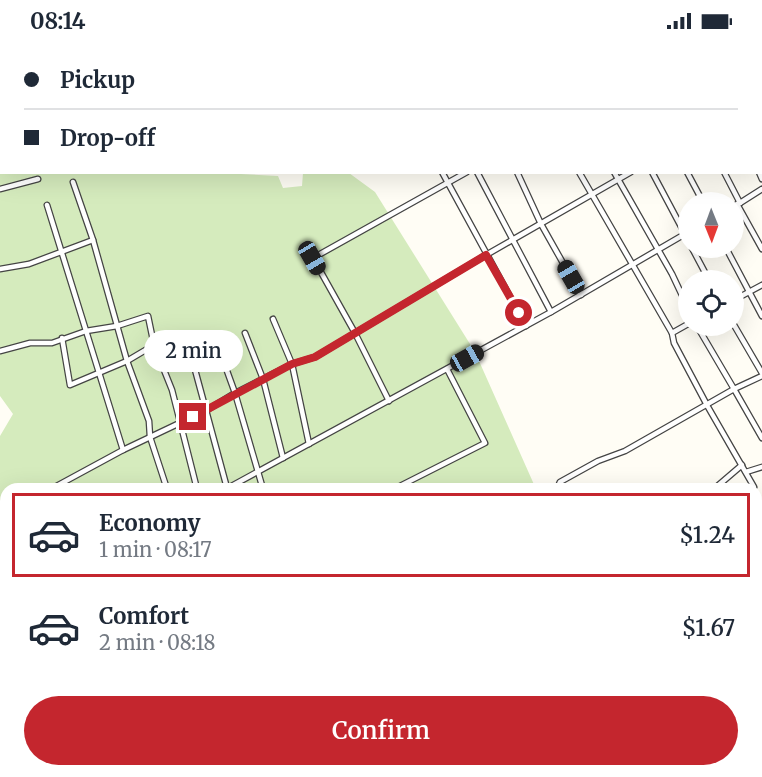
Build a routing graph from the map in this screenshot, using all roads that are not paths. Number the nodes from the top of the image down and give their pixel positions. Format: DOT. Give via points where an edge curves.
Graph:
graph roads {
  1 [pos="443,174"];
  2 [pos="463,174"];
  3 [pos="478,174"];
  4 [pos="518,174"];
  5 [pos="580,174"];
  6 [pos="615,174"];
  7 [pos="628,174"];
  8 [pos="653,174"];
  9 [pos="688,174"];
  10 [pos="725,174"];
  11 [pos="38,178"];
  12 [pos="618,180"];
  13 [pos="73,182"];
  14 [pos="447,183"];
  15 [pos="0,189"];
  16 [pos="762,189"];
  17 [pos="698,192"];
  18 [pos="732,192"];
  19 [pos="591,195"];
  20 [pos="744,200"];
  21 [pos="47,205"];
  22 [pos="678,217"];
  23 [pos="744,217"];
  24 [pos="541,224"];
  25 [pos="678,238"];
  26 [pos="514,239"];
  27 [pos="93,240"];
  28 [pos="762,249"];
  29 [pos="658,250"];
  30 [pos="62,252"];
  31 [pos="486,255"];
  32 [pos="731,258"];
  33 [pos="632,265"];
  34 [pos="0,270"];
  35 [pos="762,285"];
  36 [pos="678,289"];
  37 [pos="749,292"];
  38 [pos="581,295"];
  39 [pos="744,295"];
  40 [pos="551,312"];
  41 [pos="762,316"];
  42 [pos="273,319"];
  43 [pos="117,326"];
  44 [pos="526,326"];
  45 [pos="86,330"];
  46 [pos="678,330"];
  47 [pos="245,333"];
  48 [pos="355,333"];
  49 [pos="672,333"];
  50 [pos="703,336"];
  51 [pos="740,336"];
  52 [pos="62,338"];
  53 [pos="183,338"];
  54 [pos="154,345"];
  55 [pos="218,346"];
  56 [pos="0,351"];
  57 [pos="127,361"];
  58 [pos="292,364"];
  59 [pos="194,366"];
  60 [pos="447,369"];
  61 [pos="100,373"];
  62 [pos="762,374"];
  63 [pos="263,379"];
  64 [pos="734,389"];
  65 [pos="235,393"];
  66 [pos="389,401"];
  67 [pos="706,404"];
  68 [pos="207,410"];
  69 [pos="179,423"];
  70 [pos="150,437"];
  71 [pos="762,438"];
  72 [pos="309,444"];
  73 [pos="123,450"];
  74 [pos="283,458"];
  75 [pos="742,465"];
  76 [pos="762,467"];
  77 [pos="258,471"];
  78 [pos="746,472"];
  79 [pos="62,483"];
  80 [pos="164,483"];
  81 [pos="195,483"];
  82 [pos="225,483"];
  83 [pos="237,483"];
  84 [pos="262,483"];
  85 [pos="406,483"];
  86 [pos="560,483"];
  87 [pos="721,483"];
  88 [pos="752,483"];
  1 -- 14 [label="street"];
  2 -- 14 [label="street"];
  3 -- 26 [label="street"];
  4 -- 24 [label="street"];
  5 -- 19 [label="street"];
  6 -- 12 [label="street"];
  7 -- 12 [label="street"];
  8 -- 22 [label="street"];
  9 -- 17 [label="street"];
  10 -- 18 [label="street"];
  11 -- 15 [label="street"];
  12 -- 19 [label="street"];
  12 -- 29 [label="street"];
  13 -- 27 [label="street"];
  14 -- 31 [label="street"];
  14 -- 48 [label="street" via="312,258"];
  16 -- 20 [label="street"];
  19 -- 24 [label="street"];
  19 -- 33 [label="street"];
  21 -- 30 [label="street"];
  23 -- 28 [label="street"];
  24 -- 26 [label="street"];
  24 -- 38 [label="street"];
  25 -- 29 [label="street"];
  26 -- 31 [label="street"];
  26 -- 40 [label="street"];
  27 -- 30 [label="street"];
  27 -- 43 [label="street"];
  29 -- 33 [label="street"];
  29 -- 36 [label="street"];
  30 -- 34 [label="street"];
  30 -- 45 [label="street"];
  31 -- 44 [label="street"];
  31 -- 48 [label="street"];
  32 -- 37 [label="street"];
  33 -- 38 [label="street"];
  33 -- 49 [label="street"];
  35 -- 37 [label="street"];
  37 -- 39 [label="street"];
  37 -- 41 [label="street"];
  38 -- 40 [label="street"];
  40 -- 44 [label="street"];
  42 -- 58 [label="street"];
  43 -- 45 [label="street"];
  43 -- 54 [label="street" via="147,316"];
  43 -- 57 [label="street"];
  44 -- 60 [label="street"];
  45 -- 52 [label="street"];
  45 -- 61 [label="street"];
  46 -- 49 [label="street"];
  47 -- 63 [label="street"];
  48 -- 58 [label="street" via="315,357"];
  48 -- 66 [label="street"];
  49 -- 67 [label="street"];
  50 -- 64 [label="street"];
  51 -- 62 [label="street"];
  52 -- 56 [label="street"];
  52 -- 61 [label="street" via="70,385"];
  53 -- 54 [label="street"];
  54 -- 57 [label="street"];
  54 -- 69 [label="street" via="172,390"];
  55 -- 65 [label="street"];
  57 -- 61 [label="street"];
  57 -- 70 [label="street" via="149,421"];
  58 -- 63 [label="street"];
  58 -- 72 [label="street"];
  59 -- 68 [label="street"];
  60 -- 66 [label="street"];
  60 -- 85 [label="street" via="485,443"];
  61 -- 73 [label="street"];
  62 -- 64 [label="street"];
  63 -- 65 [label="street"];
  63 -- 74 [label="street"];
  64 -- 67 [label="street"];
  64 -- 71 [label="street"];
  65 -- 68 [label="street"];
  65 -- 77 [label="street"];
  66 -- 72 [label="street"];
  67 -- 75 [label="street"];
  67 -- 86 [label="street"];
  68 -- 69 [label="street"];
  68 -- 82 [label="street"];
  69 -- 70 [label="street"];
  69 -- 81 [label="street"];
  70 -- 73 [label="street"];
  70 -- 80 [label="street"];
  72 -- 74 [label="street"];
  73 -- 79 [label="street"];
  74 -- 77 [label="street"];
  75 -- 78 [label="street"];
  75 -- 87 [label="street"];
  76 -- 78 [label="street"];
  77 -- 83 [label="street"];
  77 -- 84 [label="street"];
  78 -- 88 [label="street"];
}
